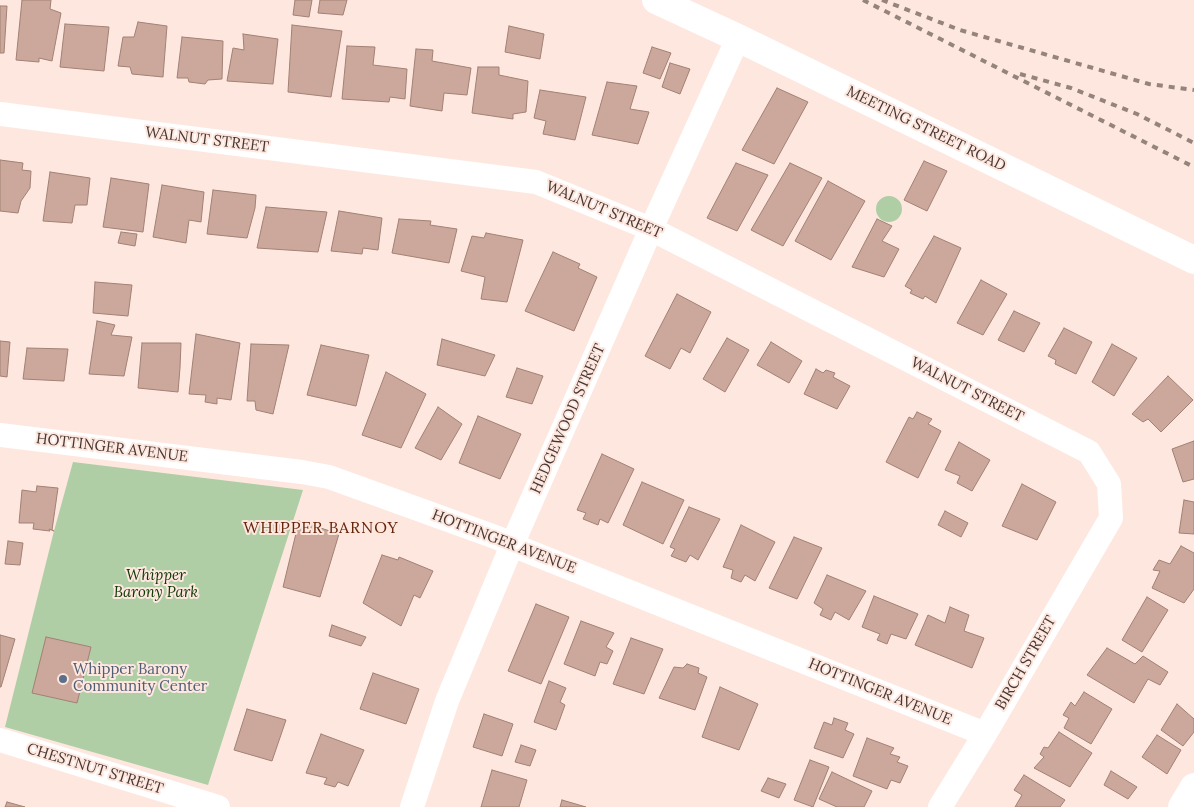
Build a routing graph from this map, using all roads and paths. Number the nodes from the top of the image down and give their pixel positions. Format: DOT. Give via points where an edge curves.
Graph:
graph roads {
  1 [pos="656,0"];
  2 [pos="738,38"];
  3 [pos="0,114"];
  4 [pos="651,229"];
  5 [pos="1194,260"];
  6 [pos="0,435"];
  7 [pos="1111,518"];
  8 [pos="512,545"];
  9 [pos="985,734"];
  10 [pos="0,740"];
  11 [pos="1194,787"];
  12 [pos="218,807"];
  13 [pos="412,807"];
  14 [pos="940,807"];
  15 [pos="1182,807"];
  1 -- 2 [label="street, MEETING STREET ROAD"];
  2 -- 4 [label="street, HEDGEWOOD STREET"];
  2 -- 5 [label="street, MEETING STREET ROAD"];
  3 -- 4 [label="street, WALNUT STREET" via="536,182"];
  4 -- 7 [label="street, WALNUT STREET" via="1089,452 1109,484"];
  4 -- 8 [label="street, HEDGEWOOD STREET"];
  6 -- 8 [label="street, HOTTINGER AVENUE" via="329,477"];
  7 -- 9 [label="street, BIRCH STREET"];
  8 -- 9 [label="street, HOTTINGER AVENUE"];
  8 -- 13 [label="street, HEDGEWOOD STREET" via="447,701"];
  9 -- 14 [label="street, BIRCH STREET"];
  10 -- 12 [label="street, CHESTNUT STREET"];
  11 -- 15 [label="street"];
}
